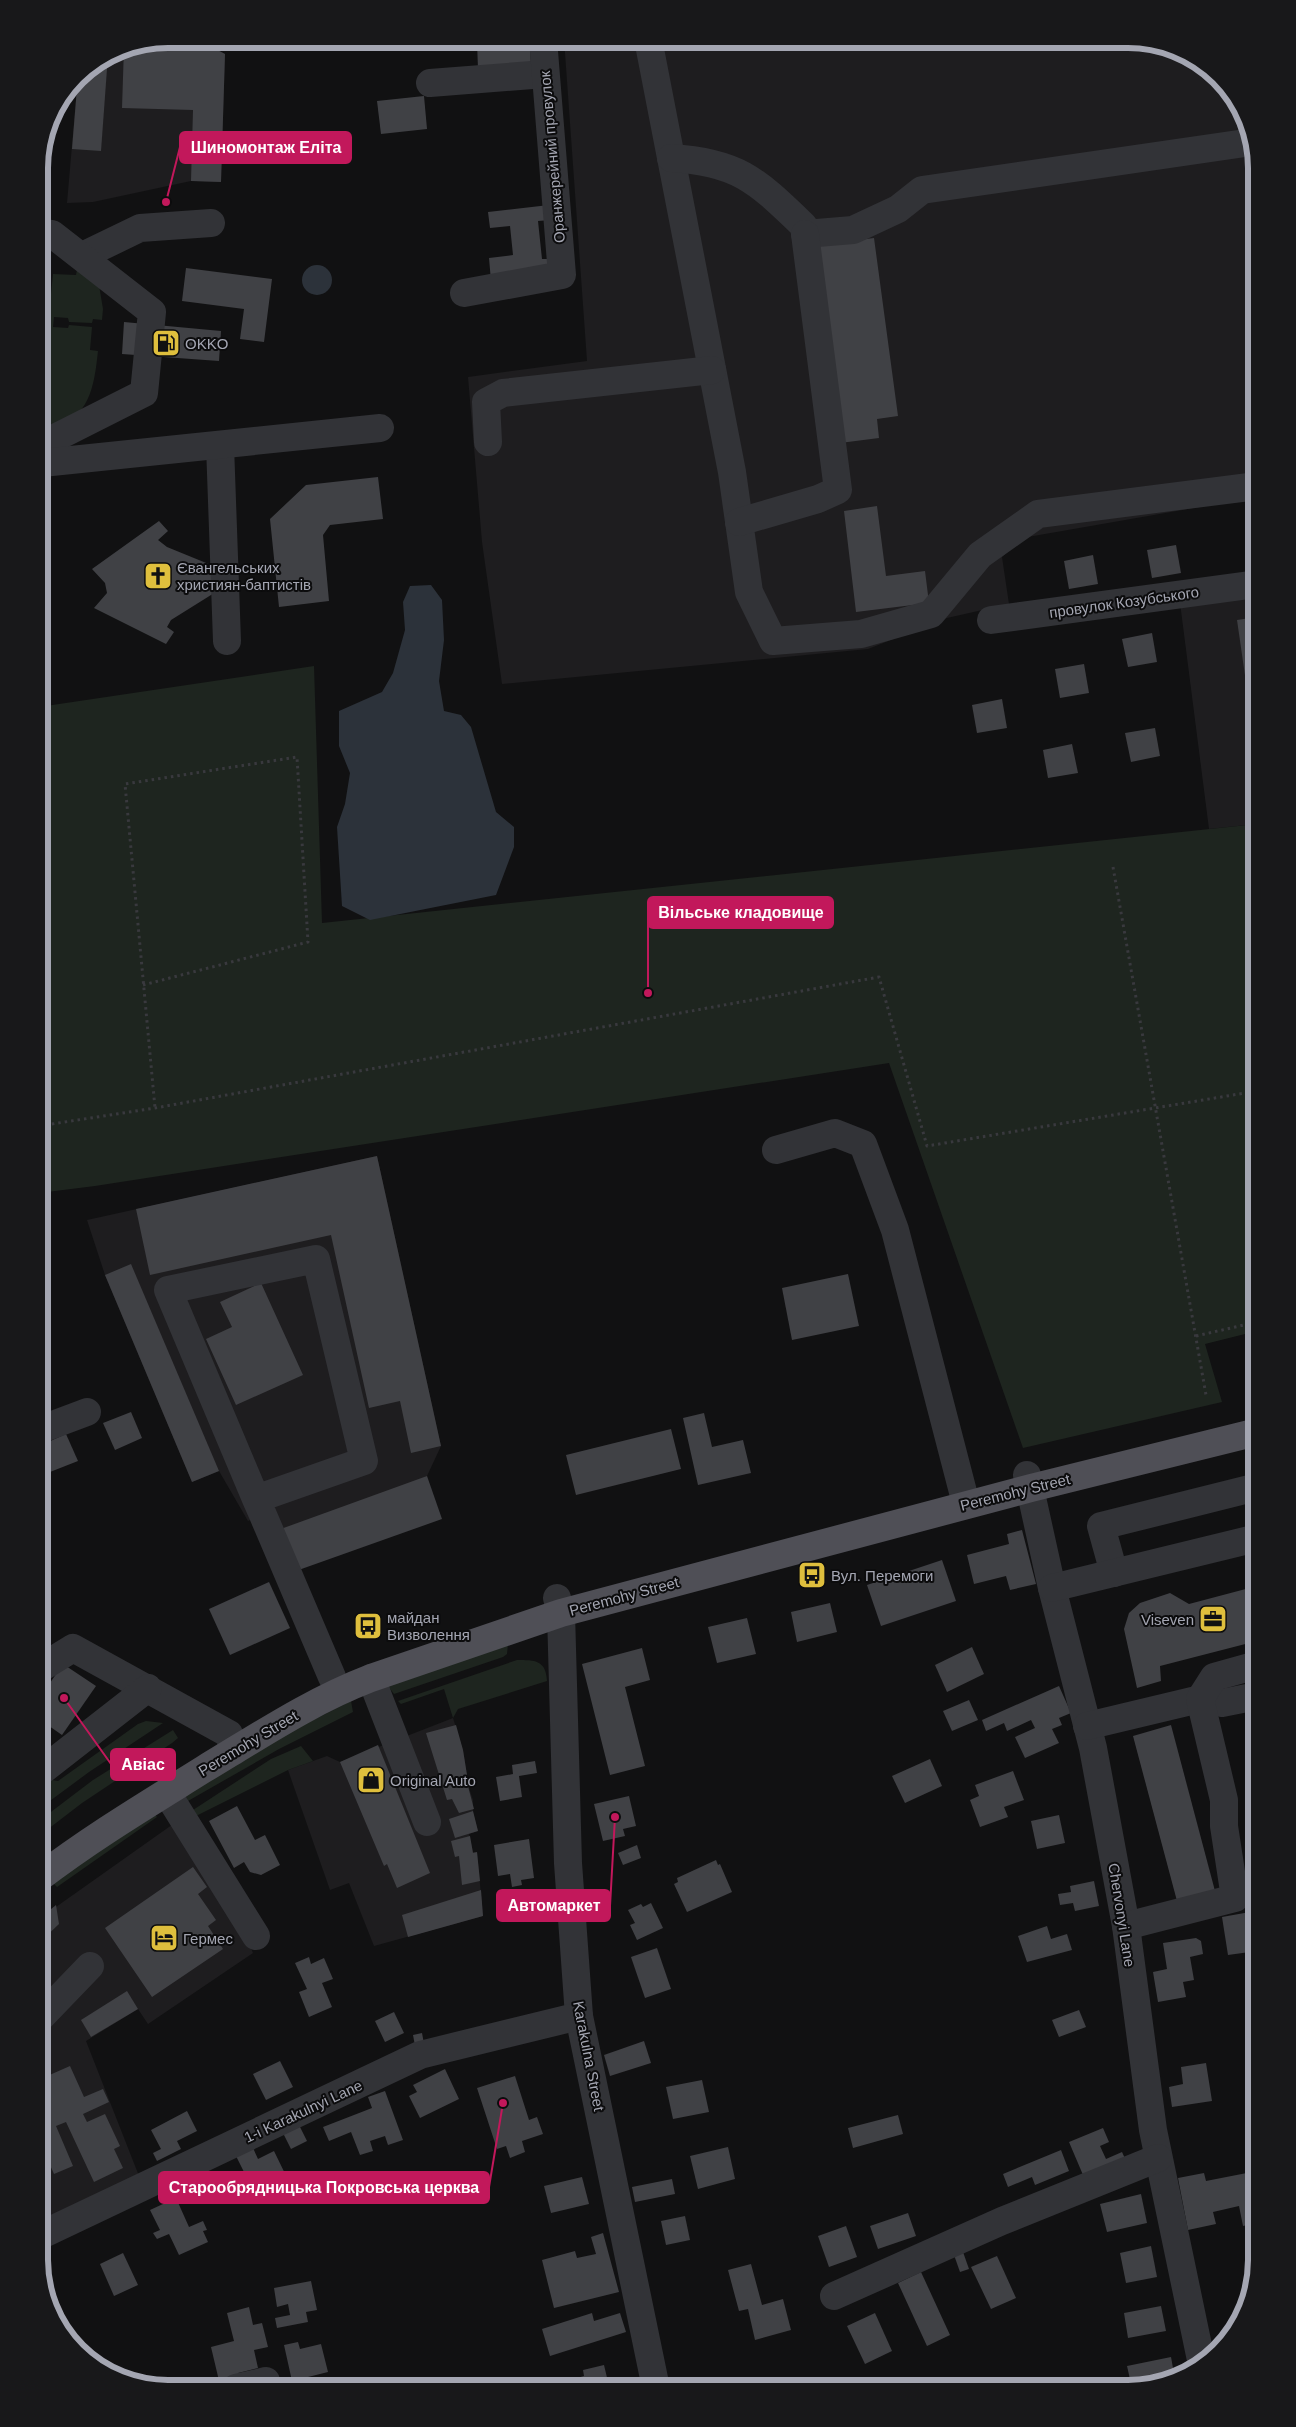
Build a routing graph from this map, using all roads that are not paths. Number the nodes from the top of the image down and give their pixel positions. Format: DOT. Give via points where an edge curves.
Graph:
graph roads {
  1 [pos="544,48"];
  2 [pos="650,48"];
  3 [pos="545,74"];
  4 [pos="430,83"];
  5 [pos="1246,143"];
  6 [pos="671,158"];
  7 [pos="211,223"];
  8 [pos="48,233"];
  9 [pos="805,234"];
  10 [pos="82,256"];
  11 [pos="464,293"];
  12 [pos="712,370"];
  13 [pos="380,428"];
  14 [pos="48,442"];
  15 [pos="488,442"];
  16 [pos="220,445"];
  17 [pos="48,462"];
  18 [pos="1248,487"];
  19 [pos="739,522"];
  20 [pos="1248,585"];
  21 [pos="991,620"];
  22 [pos="227,641"];
  23 [pos="776,1150"];
  24 [pos="87,1412"];
  25 [pos="1248,1420"];
  26 [pos="47,1427"];
  27 [pos="1248,1434"];
  28 [pos="1029,1481"];
  29 [pos="1248,1489"];
  30 [pos="963,1492"];
  31 [pos="256,1499"];
  32 [pos="1248,1540"];
  33 [pos="1114,1573"];
  34 [pos="1052,1588"];
  35 [pos="559,1605"];
  36 [pos="47,1664"];
  37 [pos="1248,1667"];
  38 [pos="332,1677"];
  39 [pos="371,1678"];
  40 [pos="148,1688"];
  41 [pos="1248,1698"];
  42 [pos="1200,1699"];
  43 [pos="1087,1726"];
  44 [pos="232,1742"];
  45 [pos="47,1760"];
  46 [pos="167,1792"];
  47 [pos="427,1822"];
  48 [pos="47,1853"];
  49 [pos="47,1871"];
  50 [pos="1126,1926"];
  51 [pos="256,1936"];
  52 [pos="90,1966"];
  53 [pos="47,2011"];
  54 [pos="579,2016"];
  55 [pos="1158,2158"];
  56 [pos="47,2232"];
  57 [pos="834,2296"];
  58 [pos="1200,2356"];
  59 [pos="654,2380"];
  1 -- 3 [label="street, Оранжерейний провулок"];
  2 -- 6 [label="street"];
  3 -- 4 [label="street"];
  3 -- 11 [label="street, Оранжерейний провулок" via="562,276"];
  5 -- 9 [label="street" via="922,190 898,209 853,230"];
  6 -- 9 [label="street" via="720,164 741,172 804,226"];
  6 -- 12 [label="street"];
  7 -- 10 [label="street" via="140,228"];
  8 -- 10 [label="street"];
  9 -- 19 [label="street" via="838,490"];
  10 -- 14 [label="street" via="152,312 144,393"];
  12 -- 15 [label="street" via="503,393 486,402"];
  12 -- 19 [label="street"];
  13 -- 16 [label="street"];
  16 -- 17 [label="street"];
  16 -- 22 [label="street"];
  18 -- 19 [label="street" via="1038,514 980,555 931,614 861,634 773,641 749,592"];
  20 -- 21 [label="street, провулок Козубського"];
  23 -- 30 [label="street" via="835,1133 863,1144 894,1230"];
  24 -- 26 [label="street"];
  25 -- 28 [label="main road, Peremohy Street"];
  27 -- 28 [label="main road, Peremohy Street"];
  28 -- 30 [label="main road, Peremohy Street"];
  28 -- 34 [label="street, Chervonyi Lane"];
  28 -- 35 [label="main road, Peremohy Street"];
  29 -- 33 [label="street" via="1101,1526"];
  30 -- 35 [label="main road, Peremohy Street"];
  31 -- 31 [label="street" via="168,1290 316,1259 364,1461"];
  31 -- 38 [label="street"];
  32 -- 33 [label="street"];
  33 -- 34 [label="street"];
  34 -- 43 [label="street, Chervonyi Lane"];
  35 -- 38 [label="main road, Peremohy Street" via="378,1658"];
  35 -- 39 [label="main road, Peremohy Street"];
  35 -- 54 [label="street, Karakulna Street" via="568,1872"];
  36 -- 40 [label="street" via="72,1648"];
  37 -- 42 [label="street" via="1214,1676"];
  38 -- 44 [label="main road, Peremohy Street" via="283,1700"];
  39 -- 44 [label="main road, Peremohy Street"];
  39 -- 47 [label="street"];
  40 -- 44 [label="street"];
  40 -- 45 [label="street"];
  41 -- 42 [label="street" via="1222,1703"];
  42 -- 43 [label="street"];
  42 -- 50 [label="street" via="1224,1800 1224,1826 1235,1898"];
  43 -- 50 [label="street, Chervonyi Lane"];
  44 -- 46 [label="main road, Peremohy Street"];
  44 -- 48 [label="main road, Peremohy Street" via="148,1784"];
  46 -- 49 [label="main road, Peremohy Street"];
  46 -- 51 [label="street"];
  50 -- 55 [label="street, Chervonyi Lane"];
  52 -- 53 [label="street"];
  54 -- 56 [label="street, 1-i Karakulnyi Lane" via="420,2055"];
  54 -- 59 [label="street, Karakulna Street"];
  55 -- 57 [label="street" via="1002,2221"];
  55 -- 58 [label="street, Chervonyi Lane"];
}
